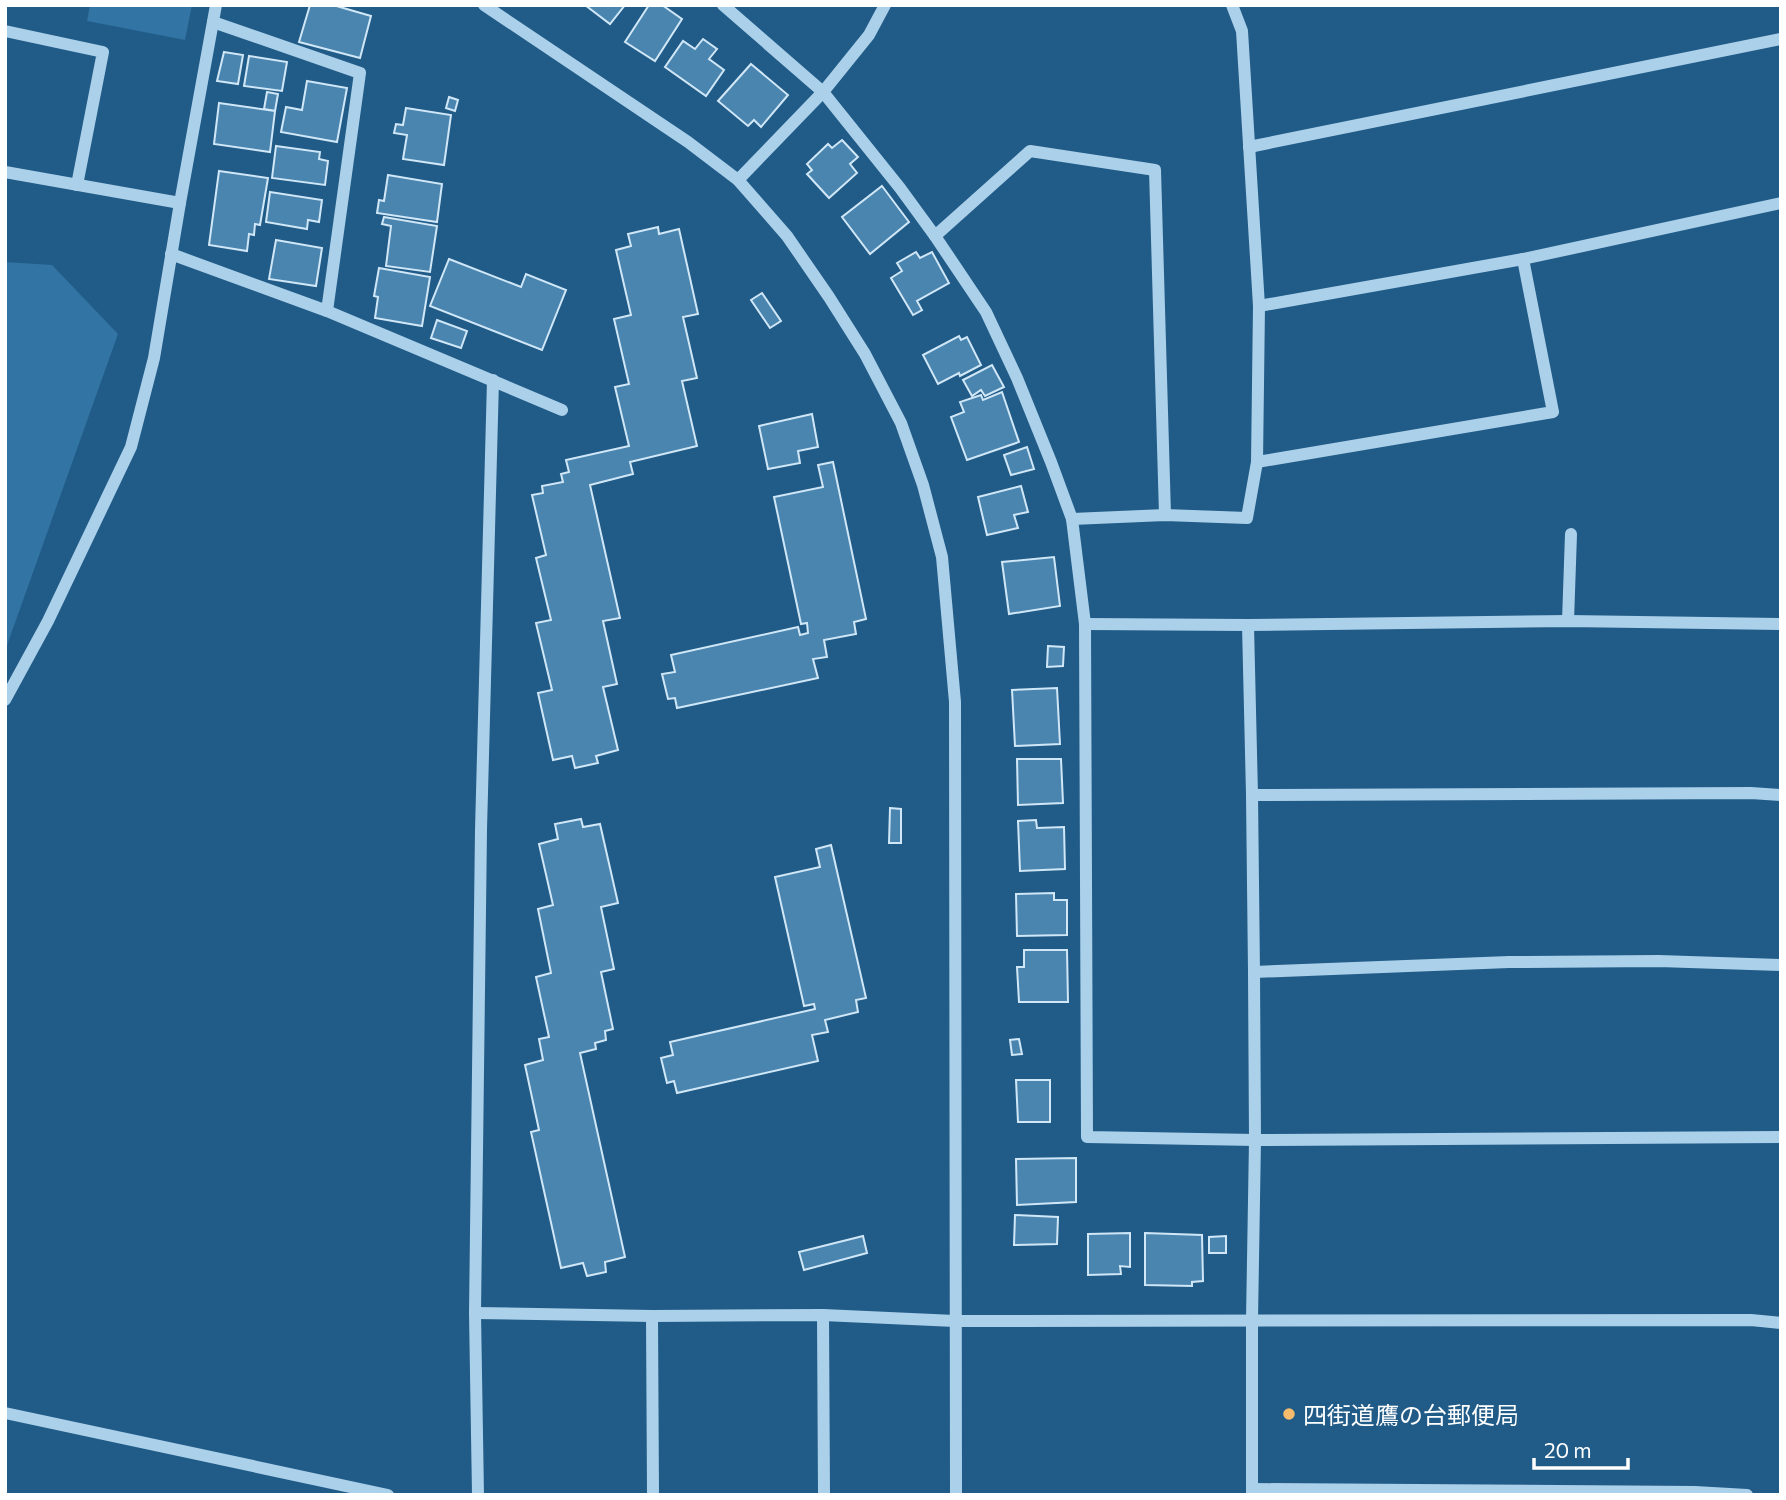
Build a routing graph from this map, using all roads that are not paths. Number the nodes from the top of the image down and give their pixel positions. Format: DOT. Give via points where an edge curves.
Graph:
graph roads {
  1 [pos="216,5"];
  2 [pos="484,5"];
  3 [pos="723,5"];
  4 [pos="885,5"];
  5 [pos="1232,5"];
  6 [pos="214,22"];
  7 [pos="5,31"];
  8 [pos="1781,40"];
  9 [pos="823,92"];
  10 [pos="1249,147"];
  11 [pos="5,172"];
  12 [pos="738,180"];
  13 [pos="77,185"];
  14 [pos="180,203"];
  15 [pos="1781,203"];
  16 [pos="935,236"];
  17 [pos="171,254"];
  18 [pos="1523,259"];
  19 [pos="1259,306"];
  20 [pos="327,311"];
  21 [pos="493,380"];
  22 [pos="562,410"];
  23 [pos="1257,462"];
  24 [pos="1165,515"];
  25 [pos="1072,519"];
  26 [pos="1571,534"];
  27 [pos="1568,621"];
  28 [pos="1085,624"];
  29 [pos="1781,624"];
  30 [pos="1248,625"];
  31 [pos="5,700"];
  32 [pos="1252,795"];
  33 [pos="1781,796"];
  34 [pos="1781,965"];
  35 [pos="1254,972"];
  36 [pos="1781,1137"];
  37 [pos="1255,1140"];
  38 [pos="475,1313"];
  39 [pos="823,1315"];
  40 [pos="652,1316"];
  41 [pos="1252,1320"];
  42 [pos="955,1321"];
  43 [pos="1781,1323"];
  44 [pos="5,1413"];
  45 [pos="1252,1492"];
  46 [pos="388,1495"];
  47 [pos="478,1495"];
  48 [pos="653,1495"];
  49 [pos="824,1495"];
  50 [pos="956,1495"];
  51 [pos="1746,1495"];
  1 -- 6 [label="street"];
  2 -- 12 [label="street"];
  3 -- 9 [label="street"];
  4 -- 9 [label="street" via="869,35"];
  5 -- 10 [label="street" via="1241,32"];
  6 -- 14 [label="street"];
  6 -- 20 [label="street" via="360,73"];
  7 -- 13 [label="street" via="103,51"];
  8 -- 10 [label="street"];
  9 -- 12 [label="street"];
  9 -- 16 [label="street"];
  10 -- 19 [label="street"];
  11 -- 13 [label="street"];
  12 -- 42 [label="street" via="787,236 865,354 901,423 942,557 955,702"];
  13 -- 14 [label="street"];
  14 -- 17 [label="street"];
  15 -- 18 [label="street"];
  16 -- 24 [label="street" via="1030,151 1155,170"];
  16 -- 25 [label="street" via="986,312"];
  17 -- 20 [label="street"];
  17 -- 31 [label="street" via="154,358 131,447"];
  18 -- 19 [label="street"];
  18 -- 23 [label="street" via="1553,412"];
  19 -- 23 [label="street"];
  20 -- 21 [label="street"];
  21 -- 22 [label="street"];
  21 -- 38 [label="street"];
  23 -- 24 [label="street" via="1247,518"];
  24 -- 25 [label="street"];
  25 -- 28 [label="street"];
  26 -- 27 [label="street"];
  27 -- 29 [label="street"];
  27 -- 30 [label="street"];
  28 -- 30 [label="street"];
  28 -- 37 [label="street" via="1087,1137"];
  30 -- 32 [label="street"];
  32 -- 33 [label="street"];
  32 -- 35 [label="street"];
  34 -- 35 [label="street" via="1509,962"];
  35 -- 37 [label="street"];
  36 -- 37 [label="street"];
  37 -- 41 [label="street"];
  38 -- 40 [label="street"];
  38 -- 47 [label="street"];
  39 -- 40 [label="street"];
  39 -- 42 [label="street"];
  39 -- 49 [label="street"];
  40 -- 48 [label="street"];
  41 -- 42 [label="street"];
  41 -- 43 [label="street"];
  41 -- 45 [label="street"];
  42 -- 50 [label="street"];
  44 -- 46 [label="street"];
  45 -- 51 [label="street"];
}
